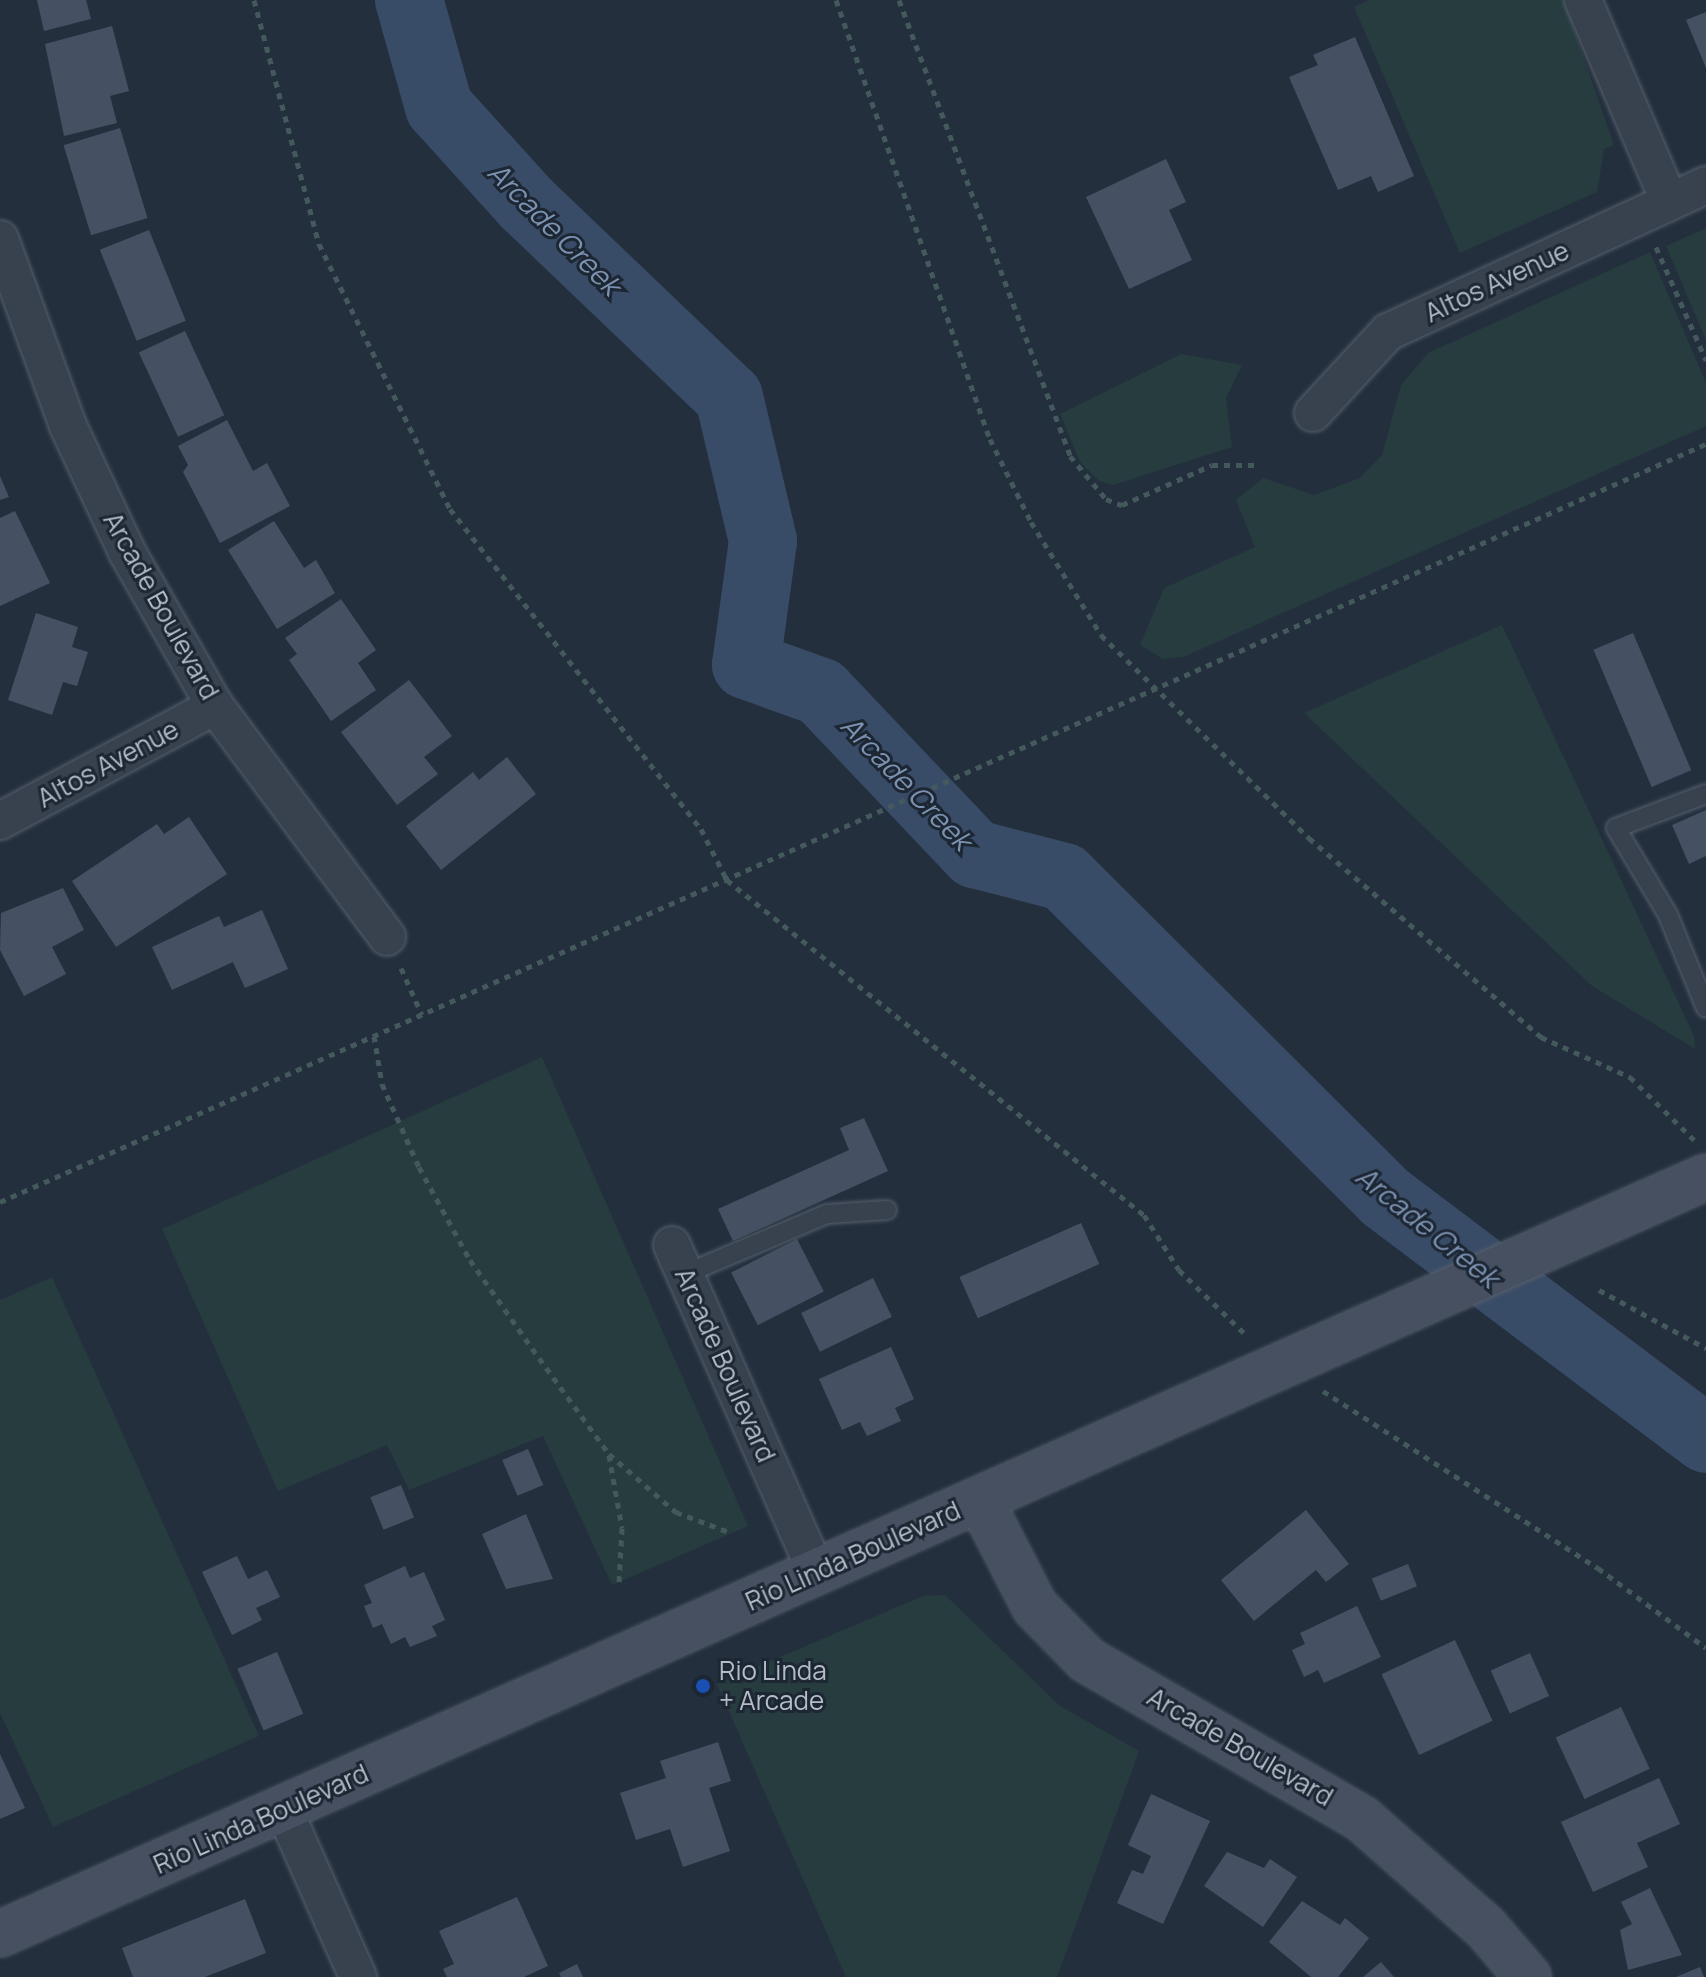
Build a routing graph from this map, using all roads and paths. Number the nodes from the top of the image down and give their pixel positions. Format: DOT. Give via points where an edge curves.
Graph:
graph roads {
  1 [pos="254,0"];
  2 [pos="836,0"];
  3 [pos="899,0"];
  4 [pos="1583,0"];
  5 [pos="1706,185"];
  6 [pos="1669,201"];
  7 [pos="0,239"];
  8 [pos="1655,244"];
  9 [pos="1706,360"];
  10 [pos="1313,413"];
  11 [pos="1706,444"];
  12 [pos="1257,465"];
  13 [pos="1151,691"];
  14 [pos="215,706"];
  15 [pos="1706,794"];
  16 [pos="0,821"];
  17 [pos="727,880"];
  18 [pos="387,937"];
  19 [pos="1706,1008"];
  20 [pos="422,1015"];
  21 [pos="374,1036"];
  22 [pos="1706,1152"];
  23 [pos="1706,1177"];
  24 [pos="0,1202"];
  25 [pos="887,1210"];
  26 [pos="678,1259"];
  27 [pos="1599,1290"];
  28 [pos="1705,1348"];
  29 [pos="1278,1366"];
  30 [pos="609,1454"];
  31 [pos="980,1500"];
  32 [pos="729,1532"];
  33 [pos="816,1572"];
  34 [pos="619,1583"];
  35 [pos="1706,1648"];
  36 [pos="284,1810"];
  37 [pos="0,1934"];
  38 [pos="358,1977"];
  39 [pos="1528,1977"];
  1 -- 17 [label="path" via="319,244 450,509 701,829"];
  2 -- 13 [label="path" via="990,439 1031,522 1101,635"];
  3 -- 12 [label="path" via="1070,456 1106,499 1122,505 1212,465"];
  4 -- 6 [label="street"];
  5 -- 6 [label="street, Altos Avenue"];
  6 -- 10 [label="street, Altos Avenue" via="1388,332"];
  7 -- 14 [label="street, Arcade Boulevard" via="68,426 127,552"];
  8 -- 9 [label="path"];
  11 -- 13 [label="path"];
  13 -- 17 [label="path"];
  13 -- 22 [label="path" via="1541,1037 1630,1077"];
  14 -- 16 [label="street, Altos Avenue"];
  14 -- 18 [label="street, Arcade Boulevard"];
  15 -- 19 [label="lane" via="1616,828 1668,915"];
  17 -- 20 [label="path"];
  17 -- 29 [label="path" via="1144,1215 1179,1270"];
  18 -- 20 [label="path"];
  20 -- 21 [label="path"];
  21 -- 24 [label="path"];
  21 -- 30 [label="path" via="382,1084 470,1260"];
  23 -- 29 [label="main road, Rio Linda Boulevard"];
  25 -- 26 [label="lane" via="827,1214"];
  26 -- 33 [label="street, Arcade Boulevard"];
  27 -- 28 [label="path"];
  29 -- 31 [label="main road, Rio Linda Boulevard"];
  29 -- 35 [label="path" via="1598,1568"];
  30 -- 32 [label="path" via="676,1512"];
  30 -- 34 [label="path" via="622,1528"];
  31 -- 33 [label="main road, Rio Linda Boulevard"];
  31 -- 39 [label="main road, Arcade Boulevard" via="1035,1607 1087,1660 1362,1819 1475,1917"];
  33 -- 36 [label="main road, Rio Linda Boulevard"];
  36 -- 37 [label="main road, Rio Linda Boulevard"];
  36 -- 38 [label="street"];
}
